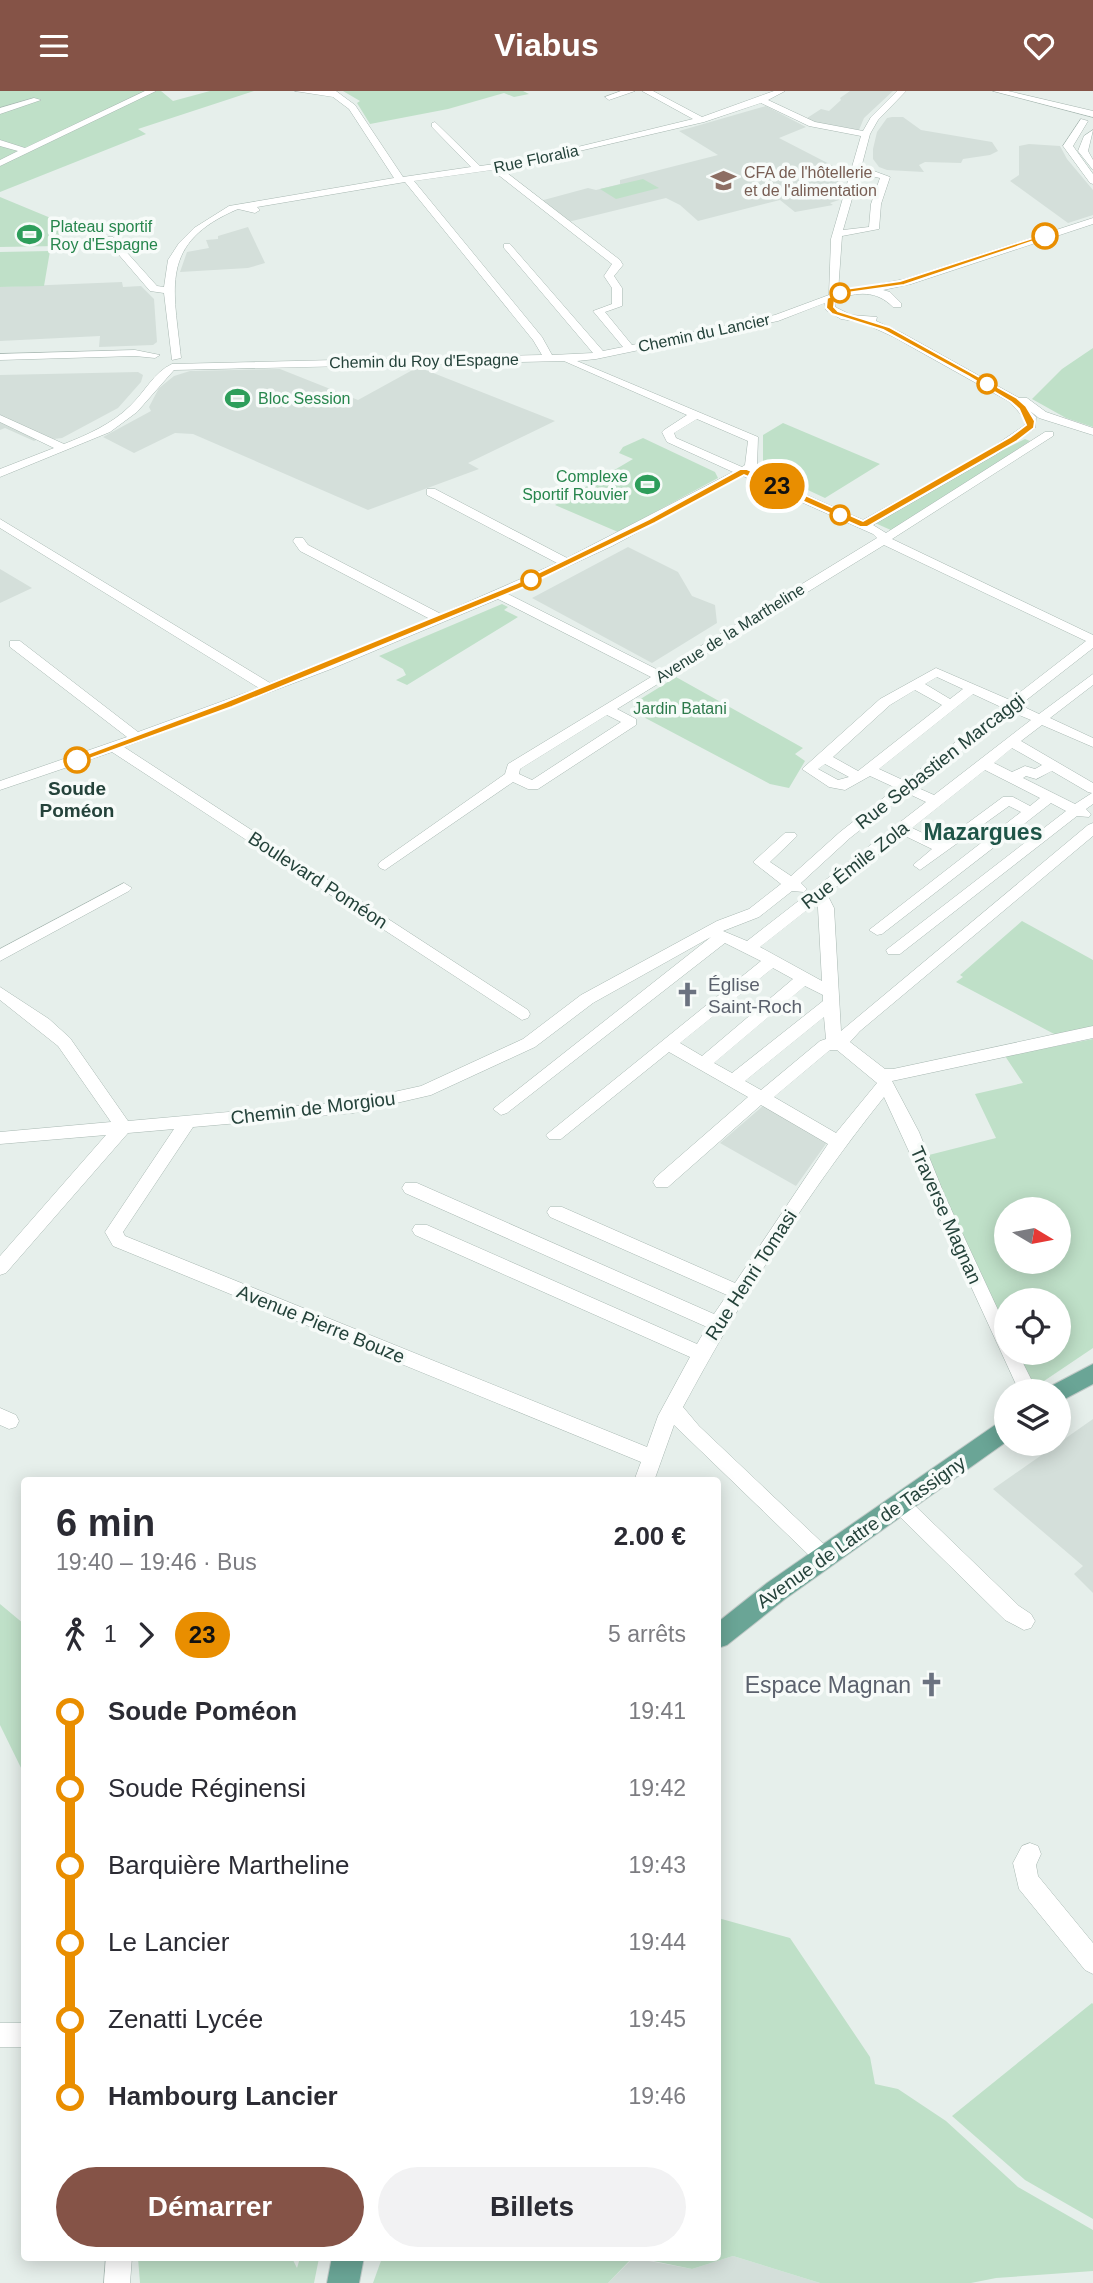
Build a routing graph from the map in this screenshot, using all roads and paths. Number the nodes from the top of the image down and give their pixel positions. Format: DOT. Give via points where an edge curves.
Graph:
graph roads {
  1 [pos="152,91"];
  2 [pos="299,91"];
  3 [pos="631,91"];
  4 [pos="646,91"];
  5 [pos="781,91"];
  6 [pos="902,91"];
  7 [pos="997,91"];
  8 [pos="333,93"];
  9 [pos="609,97"];
  10 [pos="37,100"];
  11 [pos="762,100"];
  12 [pos="725,102"];
  13 [pos="1057,107"];
  14 [pos="0,111"];
  15 [pos="688,113"];
  16 [pos="1093,114"];
  17 [pos="670,117"];
  18 [pos="701,120"];
  19 [pos="1087,121"];
  20 [pos="435,125"];
  21 [pos="1093,133"];
  22 [pos="866,134"];
  23 [pos="0,143"];
  24 [pos="1069,150"];
  25 [pos="27,151"];
  26 [pos="1083,151"];
  27 [pos="862,154"];
  28 [pos="0,163"];
  29 [pos="495,167"];
  30 [pos="480,170"];
  31 [pos="1092,176"];
  32 [pos="403,180"];
  33 [pos="866,183"];
  34 [pos="1093,220"];
  35 [pos="1093,227"];
  36 [pos="838,234"];
  37 [pos="110,239"];
  38 [pos="507,246"];
  39 [pos="478,263"];
  40 [pos="463,265"];
  41 [pos="834,271"];
  42 [pos="864,290"];
  43 [pos="170,291"];
  44 [pos="832,297"];
  45 [pos="895,315"];
  46 [pos="778,318"];
  47 [pos="859,319"];
  48 [pos="174,342"];
  49 [pos="630,349"];
  50 [pos="157,355"];
  51 [pos="598,355"];
  52 [pos="0,357"];
  53 [pos="549,359"];
  54 [pos="562,359"];
  55 [pos="174,363"];
  56 [pos="0,365"];
  57 [pos="147,366"];
  58 [pos="599,372"];
  59 [pos="152,384"];
  60 [pos="694,414"];
  61 [pos="0,418"];
  62 [pos="1031,424"];
  63 [pos="1057,426"];
  64 [pos="1093,434"];
  65 [pos="62,448"];
  66 [pos="744,471"];
  67 [pos="0,473"];
  68 [pos="431,492"];
  69 [pos="0,523"];
  70 [pos="864,525"];
  71 [pos="885,538"];
  72 [pos="299,541"];
  73 [pos="566,563"];
  74 [pos="498,594"];
  75 [pos="438,618"];
  76 [pos="1093,641"];
  77 [pos="15,644"];
  78 [pos="1050,675"];
  79 [pos="660,676"];
  80 [pos="1093,678"];
  81 [pos="916,685"];
  82 [pos="269,688"];
  83 [pos="1080,688"];
  84 [pos="971,689"];
  85 [pos="950,703"];
  86 [pos="1009,707"];
  87 [pos="606,709"];
  88 [pos="1042,719"];
  89 [pos="137,738"];
  90 [pos="1013,742"];
  91 [pos="1093,743"];
  92 [pos="114,747"];
  93 [pos="985,764"];
  94 [pos="1052,765"];
  95 [pos="863,773"];
  96 [pos="513,776"];
  97 [pos="1013,778"];
  98 [pos="0,786"];
  99 [pos="906,787"];
  100 [pos="1093,789"];
  101 [pos="1050,797"];
  102 [pos="1093,797"];
  103 [pos="935,801"];
  104 [pos="1076,810"];
  105 [pos="1031,812"];
  106 [pos="1093,819"];
  107 [pos="901,828"];
  108 [pos="1093,828"];
  109 [pos="790,836"];
  110 [pos="942,848"];
  111 [pos="385,865"];
  112 [pos="920,865"];
  113 [pos="791,884"];
  114 [pos="124,888"];
  115 [pos="816,895"];
  116 [pos="877,930"];
  117 [pos="717,934"];
  118 [pos="749,949"];
  119 [pos="894,950"];
  120 [pos="0,956"];
  121 [pos="771,961"];
  122 [pos="804,978"];
  123 [pos="0,992"];
  124 [pos="829,998"];
  125 [pos="522,1014"];
  126 [pos="831,1023"];
  127 [pos="855,1027"];
  128 [pos="1093,1032"];
  129 [pos="668,1044"];
  130 [pos="839,1044"];
  131 [pos="703,1064"];
  132 [pos="883,1080"];
  133 [pos="733,1081"];
  134 [pos="761,1097"];
  135 [pos="501,1109"];
  136 [pos="187,1123"];
  137 [pos="124,1127"];
  138 [pos="555,1135"];
  139 [pos="0,1138"];
  140 [pos="838,1142"];
  141 [pos="662,1182"];
  142 [pos="411,1188"];
  143 [pos="556,1212"];
  144 [pos="421,1230"];
  145 [pos="0,1269"];
  146 [pos="738,1292"];
  147 [pos="994,1321"];
  148 [pos="718,1325"];
  149 [pos="701,1354"];
  150 [pos="1093,1373"];
  151 [pos="1071,1387"];
  152 [pos="673,1408"];
  153 [pos="994,1438"];
  154 [pos="653,1458"];
  155 [pos="646,1477"];
  156 [pos="900,1504"];
  157 [pos="824,1557"];
  158 [pos="1024,1621"];
  159 [pos="721,1635"];
  160 [pos="1030,1854"];
  161 [pos="1093,1962"];
  162 [pos="0,2035"];
  163 [pos="21,2035"];
  164 [pos="119,2261"];
  165 [pos="347,2261"];
  166 [pos="117,2283"];
  167 [pos="343,2283"];
  1 -- 25 [label="street"];
  2 -- 8 [label="street"];
  3 -- 9 [label="street"];
  4 -- 15 [label="street"];
  5 -- 11 [label="street, Rue Floralia"];
  6 -- 22 [label="street"];
  7 -- 13 [label="street"];
  8 -- 32 [label="street" via="352,107"];
  10 -- 14 [label="street"];
  11 -- 18 [label="street, Rue Floralia"];
  11 -- 22 [label="street" via="798,121"];
  12 -- 15 [label="street"];
  13 -- 16 [label="street"];
  13 -- 19 [label="street"];
  15 -- 17 [label="street"];
  15 -- 18 [label="street"];
  16 -- 19 [label="street"];
  18 -- 29 [label="street, Rue Floralia"];
  19 -- 24 [label="street" via="1069,141"];
  20 -- 30 [label="street"];
  21 -- 26 [label="street"];
  22 -- 27 [label="street"];
  23 -- 25 [label="street"];
  24 -- 26 [label="street"];
  24 -- 31 [label="street"];
  25 -- 28 [label="street"];
  26 -- 31 [label="street"];
  27 -- 33 [label="street"];
  27 -- 33 [label="street" via="871,173"];
  29 -- 30 [label="street, Rue Floralia"];
  29 -- 49 [label="street" via="616,261 618,265 609,276 617,288 617,306 598,313"];
  30 -- 32 [label="street, Rue Floralia"];
  32 -- 39 [label="street"];
  32 -- 43 [label="street, Rue Floralia" via="285,199 251,208 250,216 229,215 196,231 181,245 170,261"];
  33 -- 36 [label="street" via="850,197"];
  33 -- 36 [label="street" via="874,229"];
  34 -- 42 [label="street, Chemin du Lancier" via="907,282"];
  35 -- 45 [label="street" via="931,279 910,291"];
  36 -- 41 [label="street"];
  37 -- 43 [label="street" via="154,289"];
  38 -- 51 [label="street"];
  39 -- 40 [label="street"];
  39 -- 53 [label="street"];
  41 -- 42 [label="street" via="840,281"];
  41 -- 44 [label="street"];
  42 -- 44 [label="street, Chemin du Lancier"];
  42 -- 45 [label="street" via="887,296"];
  43 -- 48 [label="street"];
  44 -- 46 [label="street, Chemin du Lancier"];
  44 -- 47 [label="street" via="830,308"];
  45 -- 47 [label="street"];
  45 -- 63 [label="street" via="922,342 1003,385"];
  46 -- 47 [label="street, Chemin du Lancier"];
  46 -- 49 [label="street, Chemin du Lancier"];
  47 -- 62 [label="street, Chemin du Lancier" via="898,335 1014,400"];
  48 -- 50 [label="street"];
  48 -- 55 [label="street"];
  49 -- 51 [label="street, Chemin du Roy d'Espagne"];
  50 -- 52 [label="street"];
  50 -- 55 [label="street"];
  50 -- 57 [label="street"];
  51 -- 54 [label="street, Chemin du Roy d'Espagne"];
  51 -- 58 [label="street" via="591,365"];
  53 -- 54 [label="street, Chemin du Roy d'Espagne"];
  53 -- 55 [label="street, Chemin du Roy d'Espagne"];
  54 -- 58 [label="street"];
  55 -- 57 [label="street"];
  55 -- 59 [label="street"];
  56 -- 57 [label="street" via="126,360"];
  57 -- 59 [label="street"];
  58 -- 60 [label="street"];
  59 -- 65 [label="street" via="133,410 116,423"];
  60 -- 66 [label="street" via="754,439 751,467"];
  60 -- 66 [label="street" via="668,432 671,440"];
  61 -- 65 [label="street"];
  62 -- 63 [label="street"];
  62 -- 63 [label="street" via="1039,417"];
  62 -- 70 [label="street" via="1014,439"];
  63 -- 64 [label="street"];
  63 -- 71 [label="street, Avenue de la Martheline"];
  65 -- 67 [label="street"];
  66 -- 70 [label="street"];
  66 -- 73 [label="street"];
  68 -- 73 [label="street"];
  69 -- 82 [label="street"];
  70 -- 71 [label="street"];
  71 -- 76 [label="street"];
  71 -- 79 [label="street, Avenue de la Martheline"];
  72 -- 75 [label="street" via="304,548"];
  73 -- 74 [label="street"];
  74 -- 75 [label="street"];
  74 -- 79 [label="street"];
  75 -- 82 [label="street"];
  76 -- 78 [label="street, Rue Sebastien Marcaggi"];
  77 -- 89 [label="street"];
  78 -- 83 [label="street"];
  78 -- 86 [label="street, Rue Sebastien Marcaggi"];
  79 -- 87 [label="street, Avenue de la Martheline"];
  80 -- 83 [label="street, Rue Émile Zola"];
  81 -- 84 [label="street" via="936,672"];
  81 -- 85 [label="street"];
  81 -- 95 [label="street" via="885,702 824,758"];
  82 -- 89 [label="street"];
  83 -- 88 [label="street, Rue Émile Zola"];
  84 -- 85 [label="street"];
  84 -- 86 [label="street"];
  85 -- 95 [label="street"];
  86 -- 88 [label="street"];
  86 -- 99 [label="street, Rue Sebastien Marcaggi"];
  87 -- 96 [label="street, Avenue de la Martheline" via="513,767"];
  87 -- 96 [label="street" via="631,722 533,786"];
  88 -- 90 [label="street, Rue Émile Zola"];
  88 -- 91 [label="street"];
  89 -- 92 [label="street"];
  90 -- 93 [label="street, Rue Émile Zola"];
  90 -- 94 [label="street"];
  92 -- 98 [label="street"];
  92 -- 125 [label="street, Boulevard Poméon"];
  93 -- 97 [label="street"];
  93 -- 103 [label="street, Rue Émile Zola"];
  94 -- 97 [label="street" via="1036,775 1025,769"];
  94 -- 100 [label="street"];
  95 -- 99 [label="street"];
  96 -- 111 [label="street, Avenue de la Martheline"];
  97 -- 101 [label="street"];
  99 -- 103 [label="street"];
  99 -- 113 [label="street, Rue Sebastien Marcaggi"];
  101 -- 104 [label="street"];
  101 -- 105 [label="street"];
  102 -- 104 [label="street"];
  103 -- 107 [label="street, Rue Émile Zola"];
  104 -- 106 [label="street"];
  104 -- 119 [label="street"];
  105 -- 110 [label="street" via="1008,800"];
  105 -- 116 [label="street"];
  107 -- 110 [label="street"];
  107 -- 115 [label="street, Rue Émile Zola"];
  108 -- 127 [label="street"];
  109 -- 113 [label="street" via="760,862"];
  110 -- 112 [label="street"];
  113 -- 115 [label="street"];
  113 -- 117 [label="street, Chemin de Morgiou"];
  114 -- 120 [label="street"];
  115 -- 118 [label="street, Rue Émile Zola"];
  115 -- 124 [label="street" via="826,908"];
  117 -- 118 [label="street"];
  117 -- 135 [label="street"];
  117 -- 136 [label="street, Chemin de Morgiou" via="645,965 587,999 529,1043 425,1091 353,1107"];
  118 -- 121 [label="street"];
  121 -- 122 [label="street"];
  121 -- 129 [label="street"];
  122 -- 124 [label="street"];
  122 -- 131 [label="street"];
  123 -- 137 [label="street" via="64,1042"];
  124 -- 126 [label="street"];
  124 -- 133 [label="street"];
  126 -- 127 [label="street"];
  126 -- 130 [label="street"];
  127 -- 130 [label="street"];
  128 -- 132 [label="street"];
  129 -- 131 [label="street"];
  129 -- 138 [label="street"];
  130 -- 132 [label="street"];
  130 -- 134 [label="street" via="826,1045"];
  131 -- 133 [label="street"];
  132 -- 140 [label="street, Rue Henri Tomasi"];
  132 -- 147 [label="street, Traverse Magnan"];
  133 -- 134 [label="street"];
  134 -- 140 [label="street"];
  134 -- 141 [label="street"];
  136 -- 137 [label="street, Chemin de Morgiou"];
  136 -- 154 [label="street, Avenue Pierre Bouze" via="114,1232 119,1241"];
  137 -- 139 [label="street, Chemin de Morgiou"];
  137 -- 145 [label="street"];
  140 -- 146 [label="street, Rue Henri Tomasi"];
  142 -- 148 [label="street"];
  143 -- 146 [label="street"];
  144 -- 149 [label="street"];
  146 -- 148 [label="street, Rue Henri Tomasi"];
  148 -- 149 [label="street, Rue Henri Tomasi"];
  149 -- 152 [label="street, Rue Henri Tomasi"];
  150 -- 151 [label="main road"];
  152 -- 154 [label="street, Rue Henri Tomasi"];
  152 -- 157 [label="street" via="692,1432"];
  153 -- 156 [label="main road, Avenue de Lattre de Tassigny"];
  154 -- 155 [label="street, Rue Henri Tomasi"];
  156 -- 157 [label="main road, Avenue de Lattre de Tassigny"];
  156 -- 158 [label="street"];
  157 -- 159 [label="main road, Avenue de Lattre de Tassigny"];
  160 -- 161 [label="street" via="1024,1863 1027,1881"];
  162 -- 163 [label="street"];
  164 -- 166 [label="street"];
  165 -- 167 [label="main road"];
}
